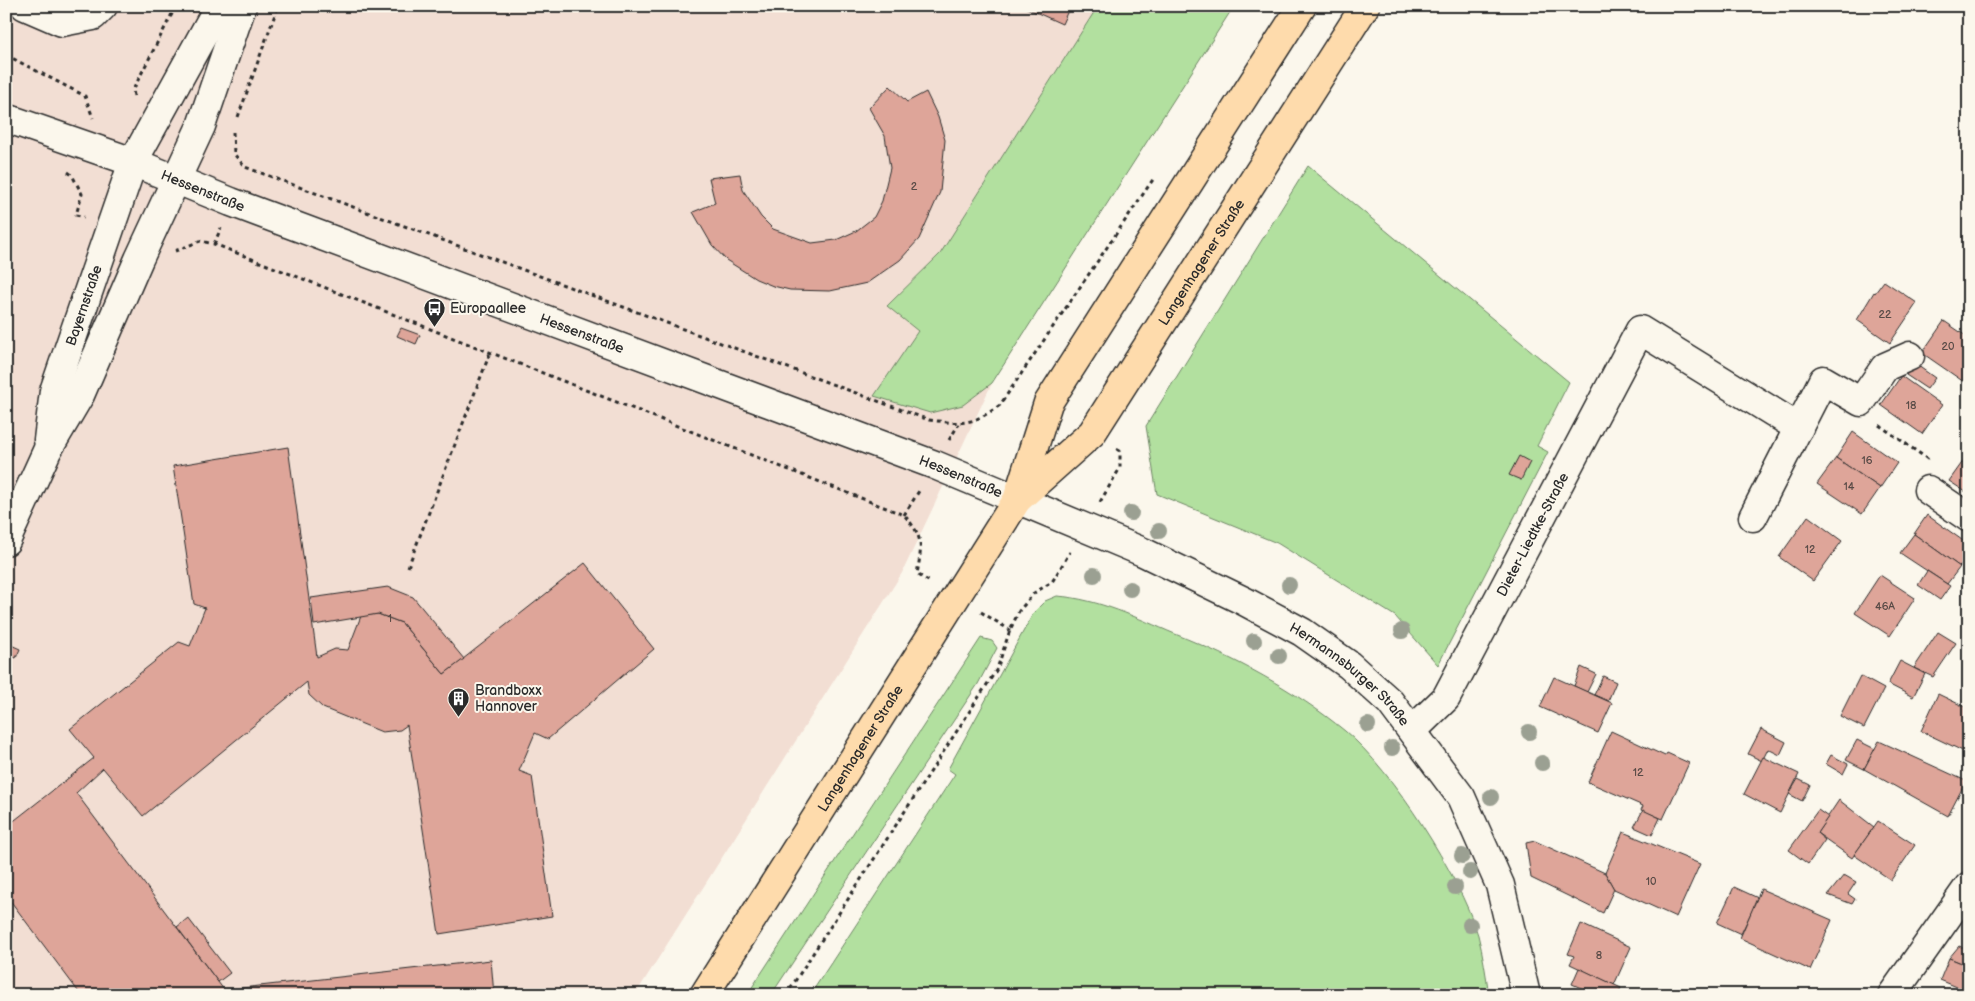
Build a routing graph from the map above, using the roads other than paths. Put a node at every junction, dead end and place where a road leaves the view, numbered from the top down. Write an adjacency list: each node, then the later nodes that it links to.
1 (25, 6): 2 (street)
2 (103, 6)
3 (219, 6): 8 (street)
4 (242, 6): 9 (street)
5 (1302, 6): 14 (main road, Langenhagener Straße)
6 (1365, 6): 14 (main road, Langenhagener Straße)
7 (6, 118): 8 (street, Hessenstraße)
8 (133, 162): 9 (street, Hessenstraße); 12 (street, Bayernstraße)
9 (175, 179): 12 (street, Bayernstraße); 14 (street, Hessenstraße)
10 (1910, 356): 11 (street)
11 (1799, 428): 15 (street); 18 (street, Dieter-Liedtke-Straße)
12 (46, 451): 17 (street, Bayernstraße)
13 (1928, 490): 16 (street)
14 (1017, 500): 18 (street, Hermannsburger Straße); 20 (main road, Langenhagener Straße)
15 (1753, 517)
16 (1969, 518)
17 (6, 541)
18 (1413, 730): 21 (street, Hermannsburger Straße)
19 (1969, 886): 22 (street)
20 (704, 995)
21 (1526, 995)
22 (1892, 995)

